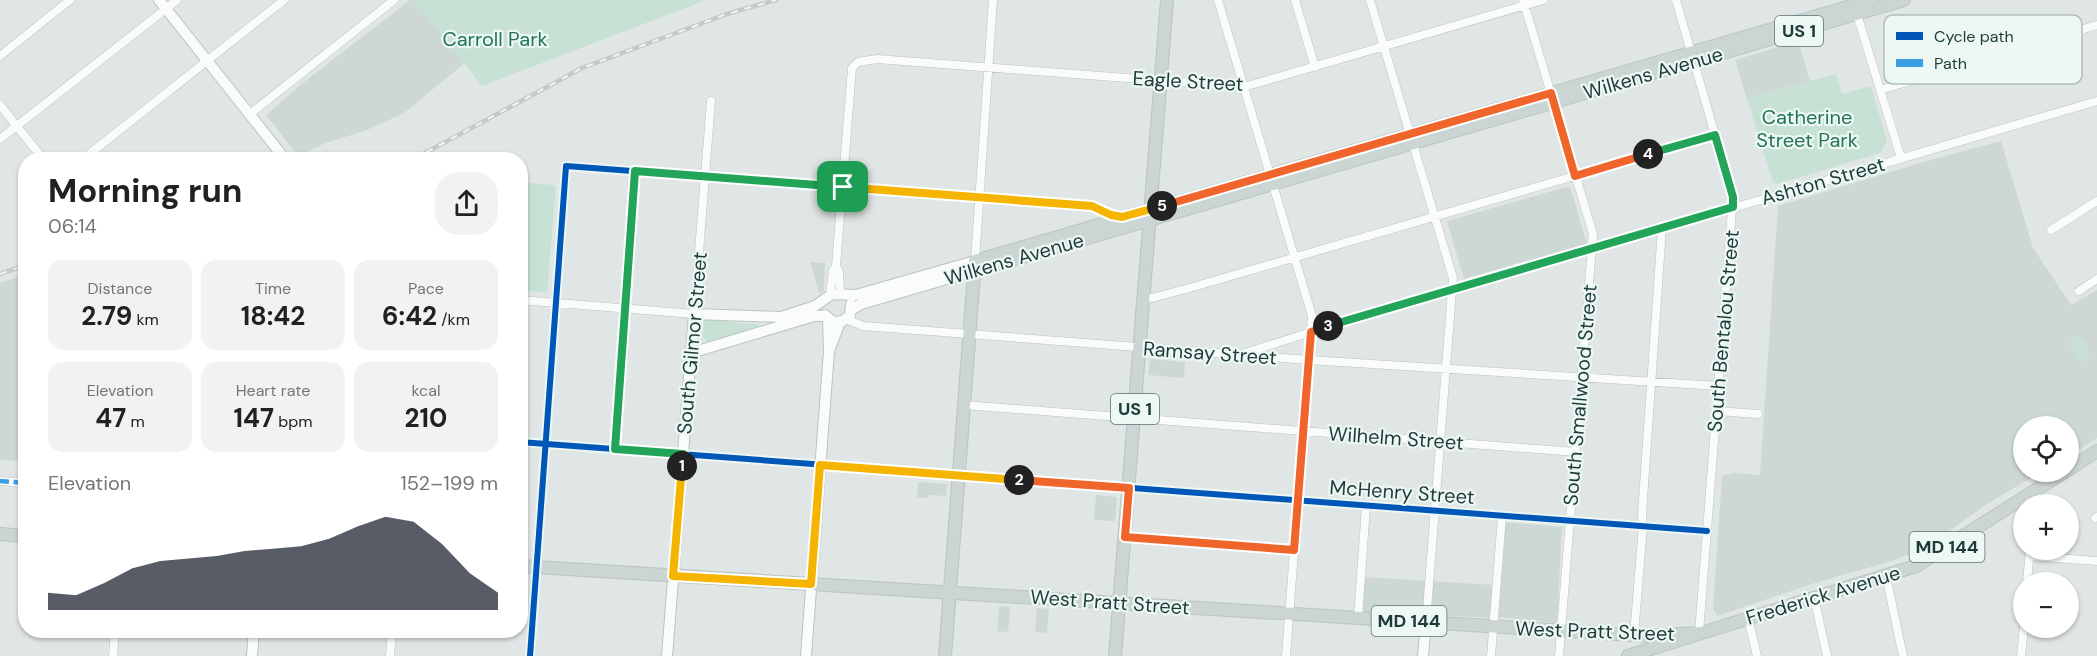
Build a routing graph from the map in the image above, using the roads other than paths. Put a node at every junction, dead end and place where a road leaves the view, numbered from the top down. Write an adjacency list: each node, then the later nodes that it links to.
1 (70, 0): 20 (street)
2 (177, 0): 15 (street)
3 (284, 0): 22 (street)
4 (394, 0): 33 (street)
5 (993, 0): 24 (street)
6 (1167, 0): 25 (main road)
7 (1218, 0): 27 (street)
8 (1295, 0): 23 (street)
9 (1370, 0): 19 (street)
10 (1543, 0): 14 (street, Eagle Street)
11 (1676, 0): 21 (street, South Bentalou Street)
12 (1872, 0): 16 (main road, Wilkens Avenue / US 1)
13 (1904, 0): 16 (main road, Wilkens Avenue / US 1)
14 (1524, 3): 19 (street, Eagle Street); 29 (street, South Smallwood Street)
15 (162, 4): 22 (street); 34 (street)
16 (1854, 6): 21 (main road, Wilkens Avenue / US 1); 28 (street)
17 (2097, 25): 18 (street)
18 (2082, 29)
19 (1384, 47): 23 (street, Eagle Street); 36 (street)
20 (0, 56)
21 (1692, 57): 29 (main road, Wilkens Avenue / US 1); 35 (street, South Bentalou Street)
22 (208, 60): 33 (street); 39 (street)
23 (1315, 67): 27 (street, Eagle Street)
24 (990, 68): 25 (street, Eagle Street); 46 (street, Eagle Street); 47 (street)
25 (1161, 81): 27 (street, Eagle Street); 50 (main road)
26 (1900, 84): 28 (street)
27 (1244, 87): 45 (street)
28 (1880, 90): 41 (street)
29 (1552, 97): 36 (main road, Wilkens Avenue / US 1); 43 (street, South Smallwood Street)
30 (711, 101): 44 (street, South Gilmor Street)
31 (2097, 101): 41 (street, Ashton Street)
32 (0, 105): 34 (street)
33 (250, 114): 40 (street)
34 (17, 126): 37 (street); 38 (street)
35 (1715, 135): 43 (street); 49 (street, South Bentalou Street)
36 (1412, 138): 45 (main road, Wilkens Avenue / US 1); 51 (street)
37 (0, 139)
38 (37, 152)
39 (92, 152)
40 (280, 152)
41 (1901, 158): 49 (street, Ashton Street)
42 (635, 171): 44 (street); 64 (street); 65 (street)
43 (1575, 176): 51 (street); 55 (street, South Smallwood Street)
44 (705, 177): 46 (street); 66 (street, South Gilmor Street)
45 (1272, 179): 50 (main road, Wilkens Avenue / US 1); 56 (street)
46 (843, 187): 47 (street); 61 (street)
47 (979, 198): 52 (street); 57 (street)
48 (2097, 201): 54 (street)
49 (1733, 207): 53 (street, Ashton Street); 79 (street, South Bentalou Street)
50 (1150, 214): 52 (main road, Wilkens Avenue / US 1); 57 (main road, Wilkens Avenue); 62 (main road, US 1)
51 (1435, 216): 56 (street); 59 (street)
52 (1122, 217): 57 (main road, Wilkens Avenue / US 1)
53 (1662, 228): 55 (street, Ashton Street); 78 (street)
54 (2051, 230)
55 (1592, 249): 59 (street, Ashton Street); 77 (street, South Smallwood Street)
56 (1295, 257): 62 (street); 69 (street)
57 (974, 266): 61 (street, Wilkens Avenue); 68 (street, Wilkens Avenue); 70 (main road)
58 (2097, 279): 60 (street)
59 (1452, 290): 69 (street, Ashton Street); 76 (street)
60 (2079, 291)
61 (834, 296): 66 (street, Wilkens Avenue); 67 (street); 68 (street)
62 (1144, 297): 71 (main road, US 1)
63 (528, 301): 64 (street)
64 (556, 303): 65 (street); 87 (street)
65 (625, 309): 66 (street); 88 (street)
66 (694, 314): 73 (street, South Gilmor Street)
67 (826, 317): 68 (street); 72 (street); 73 (street)
68 (846, 317): 70 (street, Ramsay Street); 72 (street)
69 (1311, 332): 74 (street, Ashton Street); 75 (street)
70 (969, 334): 71 (street, Ramsay Street); 80 (main road)
71 (1139, 347): 74 (street, Ramsay Street); 83 (main road, US 1)
72 (829, 351): 93 (street)
73 (691, 353): 91 (street, South Gilmor Street)
74 (1239, 355): 75 (street, Ramsay Street)
75 (1308, 360): 76 (street, Ramsay Street); 84 (street)
76 (1446, 369): 77 (street, Ramsay Street); 85 (street)
77 (1582, 377): 78 (street, Ramsay Street); 90 (street, South Smallwood Street)
78 (1651, 382): 79 (street, Ramsay Street); 106 (street)
79 (1719, 386): 81 (street, South Bentalou Street)
80 (964, 405): 83 (street, Wilhelm Street); 94 (main road)
81 (1717, 411): 82 (street); 107 (street, South Bentalou Street)
82 (1758, 414)
83 (1134, 418): 84 (street, Wilhelm Street); 98 (main road, US 1)
84 (1303, 431): 85 (street, Wilhelm Street); 100 (street)
85 (1440, 440): 90 (street, Wilhelm Street); 103 (street)
86 (528, 442): 87 (street, McHenry Street)
87 (545, 443): 88 (street, McHenry Street); 115 (street)
88 (615, 449): 91 (street, McHenry Street)
89 (2097, 451): 92 (main road, Frederick Avenue / MD 144)
90 (1576, 452): 105 (street, South Smallwood Street)
91 (683, 454): 93 (street, McHenry Street); 116 (street, South Gilmor Street)
92 (2079, 463)
93 (820, 465): 94 (street, McHenry Street); 118 (street)
94 (959, 475): 98 (street, McHenry Street); 119 (main road)
95 (0, 481): 96 (street)
96 (18, 482)
97 (2053, 482): 99 (main road, Frederick Avenue / MD 144)
98 (1129, 488): 100 (street, McHenry Street); 110 (main road, US 1)
99 (2038, 494)
100 (1298, 501): 101 (street, McHenry Street); 111 (street)
101 (1366, 506): 103 (street, McHenry Street); 123 (street)
102 (2013, 509): 117 (main road, Frederick Avenue / MD 144)
103 (1435, 511): 104 (street, McHenry Street); 125 (street)
104 (1502, 516): 105 (street, McHenry Street); 126 (street)
105 (1570, 521): 106 (street, McHenry Street); 127 (street, South Smallwood Street)
106 (1643, 526): 107 (street, McHenry Street); 129 (street)
107 (1707, 531): 128 (street, South Bentalou Street)
108 (0, 534): 109 (main road)
109 (18, 535)
110 (1125, 537): 111 (street); 121 (main road, US 1)
111 (1294, 550): 122 (street)
112 (2079, 559): 113 (street)
113 (2097, 561)
114 (528, 566): 115 (main road, West Pratt Street)
115 (536, 567): 116 (main road, West Pratt Street); 138 (street)
116 (673, 576): 118 (main road, West Pratt Street); 139 (street, South Gilmor Street)
117 (1886, 576): 120 (main road, Frederick Avenue / MD 144); 150 (street)
118 (811, 584): 119 (main road, West Pratt Street); 140 (street)
119 (950, 592): 121 (main road, West Pratt Street / MD 144); 141 (main road)
120 (1814, 597): 124 (main road, Frederick Avenue / MD 144); 149 (street)
121 (1120, 602): 122 (main road, West Pratt Street / MD 144); 142 (main road, US 1)
122 (1289, 613): 123 (main road, West Pratt Street / MD 144); 143 (street)
123 (1358, 618): 125 (main road, West Pratt Street / MD 144)
124 (1748, 618): 128 (main road, Frederick Avenue / MD 144); 148 (street)
125 (1426, 622): 126 (main road, West Pratt Street / MD 144); 144 (street)
126 (1493, 627): 127 (main road, West Pratt Street / MD 144); 145 (street)
127 (1562, 630): 129 (main road, West Pratt Street / MD 144); 146 (street, South Smallwood Street)
128 (1699, 633): 129 (main road, West Pratt Street / MD 144); 134 (main road, Frederick Avenue / MD 144)
129 (1634, 634)
130 (115, 638): 135 (street)
131 (253, 638): 136 (street)
132 (391, 638): 137 (street)
133 (2023, 638): 151 (street)
134 (1643, 654): 147 (main road, Frederick Avenue / MD 144)
135 (114, 656)
136 (252, 656)
137 (390, 656)
138 (530, 656)
139 (667, 656)
140 (806, 656)
141 (945, 656)
142 (1115, 656)
143 (1286, 656)
144 (1423, 656)
145 (1491, 656)
146 (1559, 656)
147 (1628, 656)
148 (1757, 656)
149 (1827, 656)
150 (1903, 656)
151 (2021, 656)

